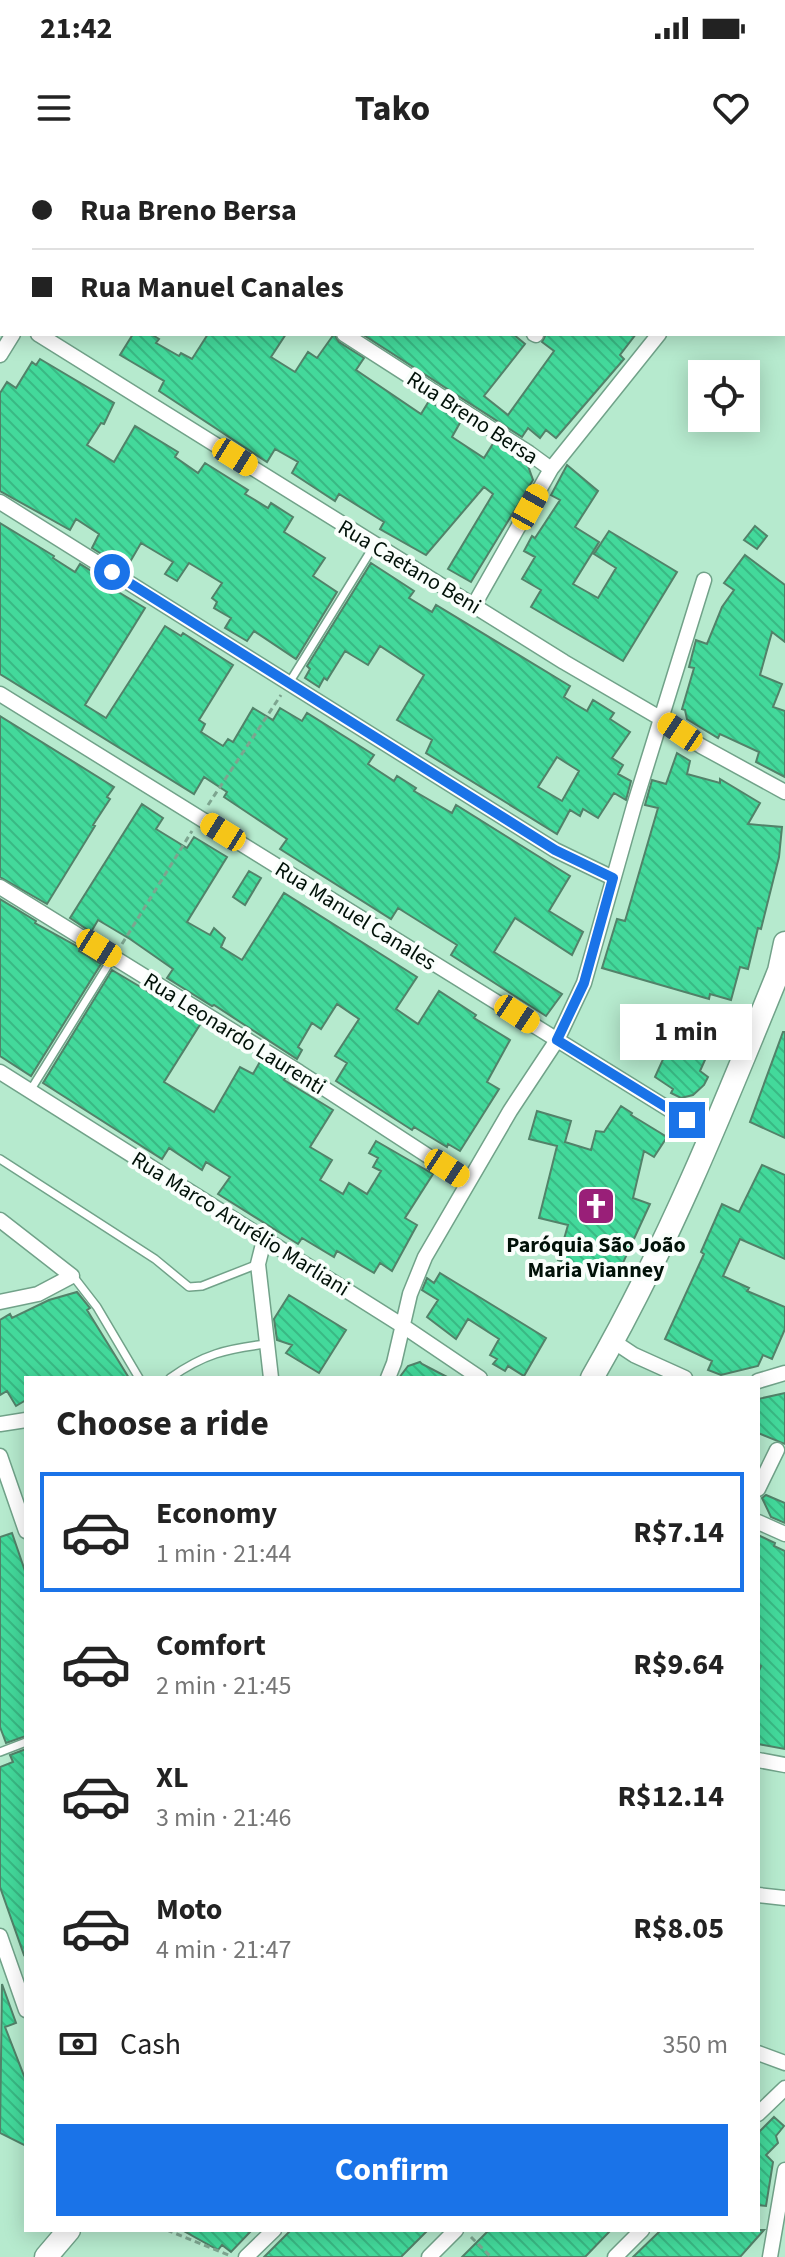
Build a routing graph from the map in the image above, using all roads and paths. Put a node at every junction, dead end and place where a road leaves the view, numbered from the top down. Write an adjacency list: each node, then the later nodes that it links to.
1 (12, 336): 5 (street)
2 (41, 336): 8 (street, Rua Caetano Beni)
3 (347, 336): 6 (street, Rua Breno Bersa)
4 (657, 336): 6 (street)
5 (0, 355)
6 (551, 469): 10 (street, Rua Breno Bersa)
7 (0, 502): 11 (street)
8 (375, 544): 10 (street, Rua Caetano Beni); 11 (lane)
9 (704, 580): 13 (street)
10 (474, 605): 13 (street, Rua Caetano Beni)
11 (289, 683): 15 (path); 16 (street)
12 (0, 694): 15 (street, Rua Manuel Canales)
13 (660, 718): 14 (street, Rua Caetano Beni); 16 (street)
14 (785, 792)
15 (199, 817): 19 (path); 20 (street, Rua Manuel Canales)
16 (613, 878): 20 (street)
17 (0, 887): 19 (street, Rua Leonardo Laurenti)
18 (785, 943): 23 (street)
19 (113, 957): 22 (lane); 25 (street, Rua Leonardo Laurenti)
20 (557, 1040): 23 (street, Rua Manuel Canales); 25 (street)
21 (0, 1072): 22 (street, Rua Marco Arurélio Marliani)
22 (30, 1091): 27 (street, Rua Marco Arurélio Marliani)
23 (712, 1136): 32 (street)
24 (0, 1159): 28 (lane)
25 (468, 1182): 31 (street)
26 (0, 1220): 29 (street)
27 (264, 1240): 28 (street); 31 (street, Rua Marco Arurélio Marliani)
28 (258, 1264): 33 (street)
29 (72, 1276): 30 (street); 35 (lane)
30 (0, 1302)
31 (403, 1326): 38 (street); 39 (street, Rua Marco Arurélio Marliani)
32 (613, 1341): 40 (street); 41 (street)
33 (266, 1344): 36 (lane); 37 (street)
34 (785, 1373): 42 (street)
35 (138, 1376)
36 (173, 1376)
37 (271, 1376)
38 (389, 1376)
39 (477, 1376)
40 (593, 1376)
41 (681, 1376)
42 (760, 1380)
43 (24, 1420): 44 (street)
44 (0, 1424)
45 (777, 1450): 47 (street)
46 (0, 1456): 49 (street)
47 (760, 1485)
48 (760, 1523): 50 (street)
49 (24, 1525)
50 (785, 1534)
51 (24, 1743): 52 (lane)
52 (0, 1752)
53 (760, 1760): 54 (street)
54 (785, 1765)
55 (760, 1895): 56 (street)
56 (785, 1898)
57 (0, 1936): 58 (street)
58 (24, 2004)
59 (760, 2054): 60 (street)
60 (785, 2063)
61 (785, 2088): 62 (street)
62 (760, 2112)
63 (785, 2170): 76 (street)
64 (67, 2232): 70 (street)
65 (172, 2232): 71 (path)
66 (272, 2232): 72 (street)
67 (454, 2232): 73 (street)
68 (466, 2232): 74 (path)
69 (640, 2232): 75 (street)
70 (46, 2257)
71 (235, 2257)
72 (246, 2257)
73 (429, 2257)
74 (491, 2257)
75 (615, 2257)
76 (770, 2257)

